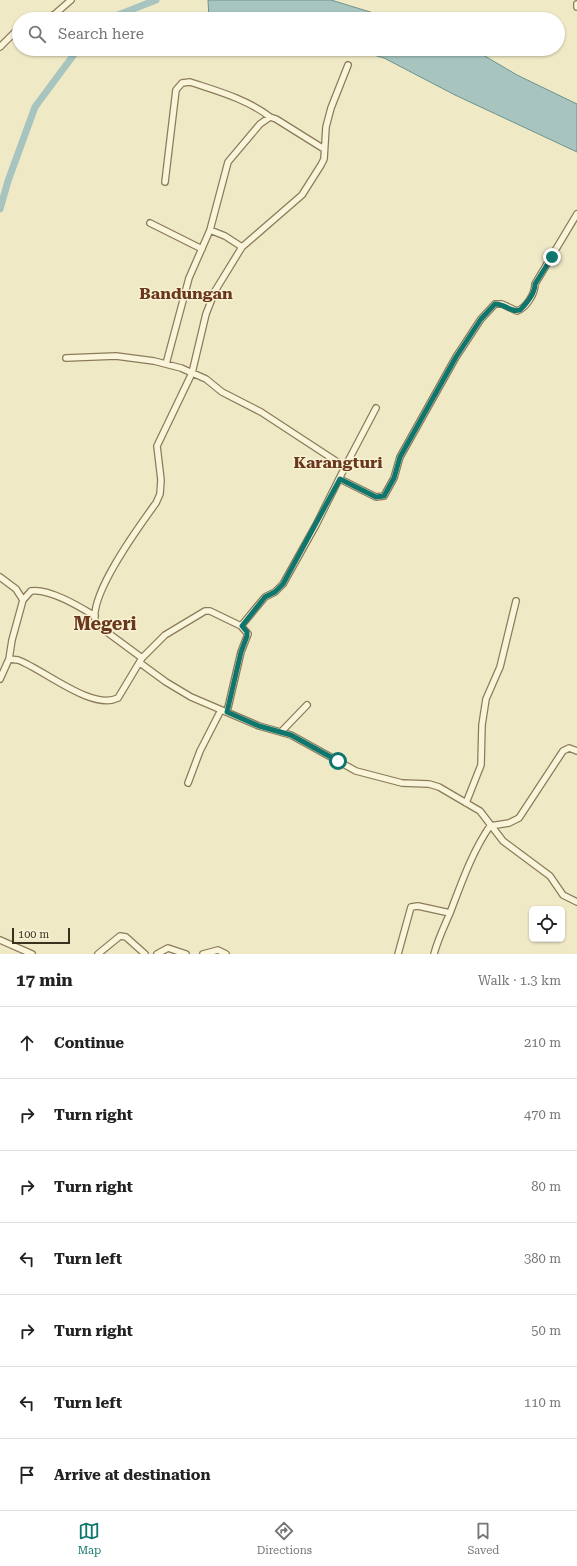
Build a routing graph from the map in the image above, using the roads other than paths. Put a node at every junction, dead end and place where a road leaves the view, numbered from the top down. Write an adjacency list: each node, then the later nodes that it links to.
1 (71, 0): 4 (street)
2 (577, 4): 3 (street)
3 (577, 7)
4 (57, 12)
5 (12, 35): 6 (street)
6 (0, 47)
7 (348, 64): 9 (street)
8 (270, 117): 9 (street); 10 (street); 13 (street)
9 (324, 149): 14 (street)
10 (165, 182)
11 (577, 214): 21 (street)
12 (150, 223): 15 (street)
13 (210, 230): 14 (street); 15 (street)
14 (242, 247): 18 (street)
15 (202, 249): 17 (street)
16 (66, 358): 17 (street)
17 (166, 364): 18 (street)
18 (192, 373): 20 (street); 25 (street)
19 (376, 408): 20 (street)
20 (345, 467): 21 (street)
21 (340, 479): 26 (street)
22 (0, 577): 23 (street)
23 (23, 600): 25 (street); 27 (street)
24 (516, 601): 36 (street)
25 (95, 616): 28 (street)
26 (242, 626): 28 (street); 32 (street)
27 (9, 660): 28 (street); 29 (street)
28 (141, 660): 31 (street)
29 (0, 678)
30 (307, 705): 33 (street)
31 (221, 710): 32 (street); 35 (street)
32 (227, 712): 33 (street)
33 (281, 732): 36 (street)
34 (577, 751): 37 (street)
35 (188, 783)
36 (466, 803): 37 (street)
37 (490, 826): 38 (street); 39 (street)
38 (577, 902)
39 (450, 913): 48 (street); 49 (street)
40 (0, 940): 41 (street)
41 (32, 954)
42 (98, 954): 43 (street)
43 (145, 954)
44 (157, 954): 45 (street)
45 (186, 954)
46 (203, 954): 47 (street)
47 (226, 954)
48 (398, 954)
49 (434, 954)

